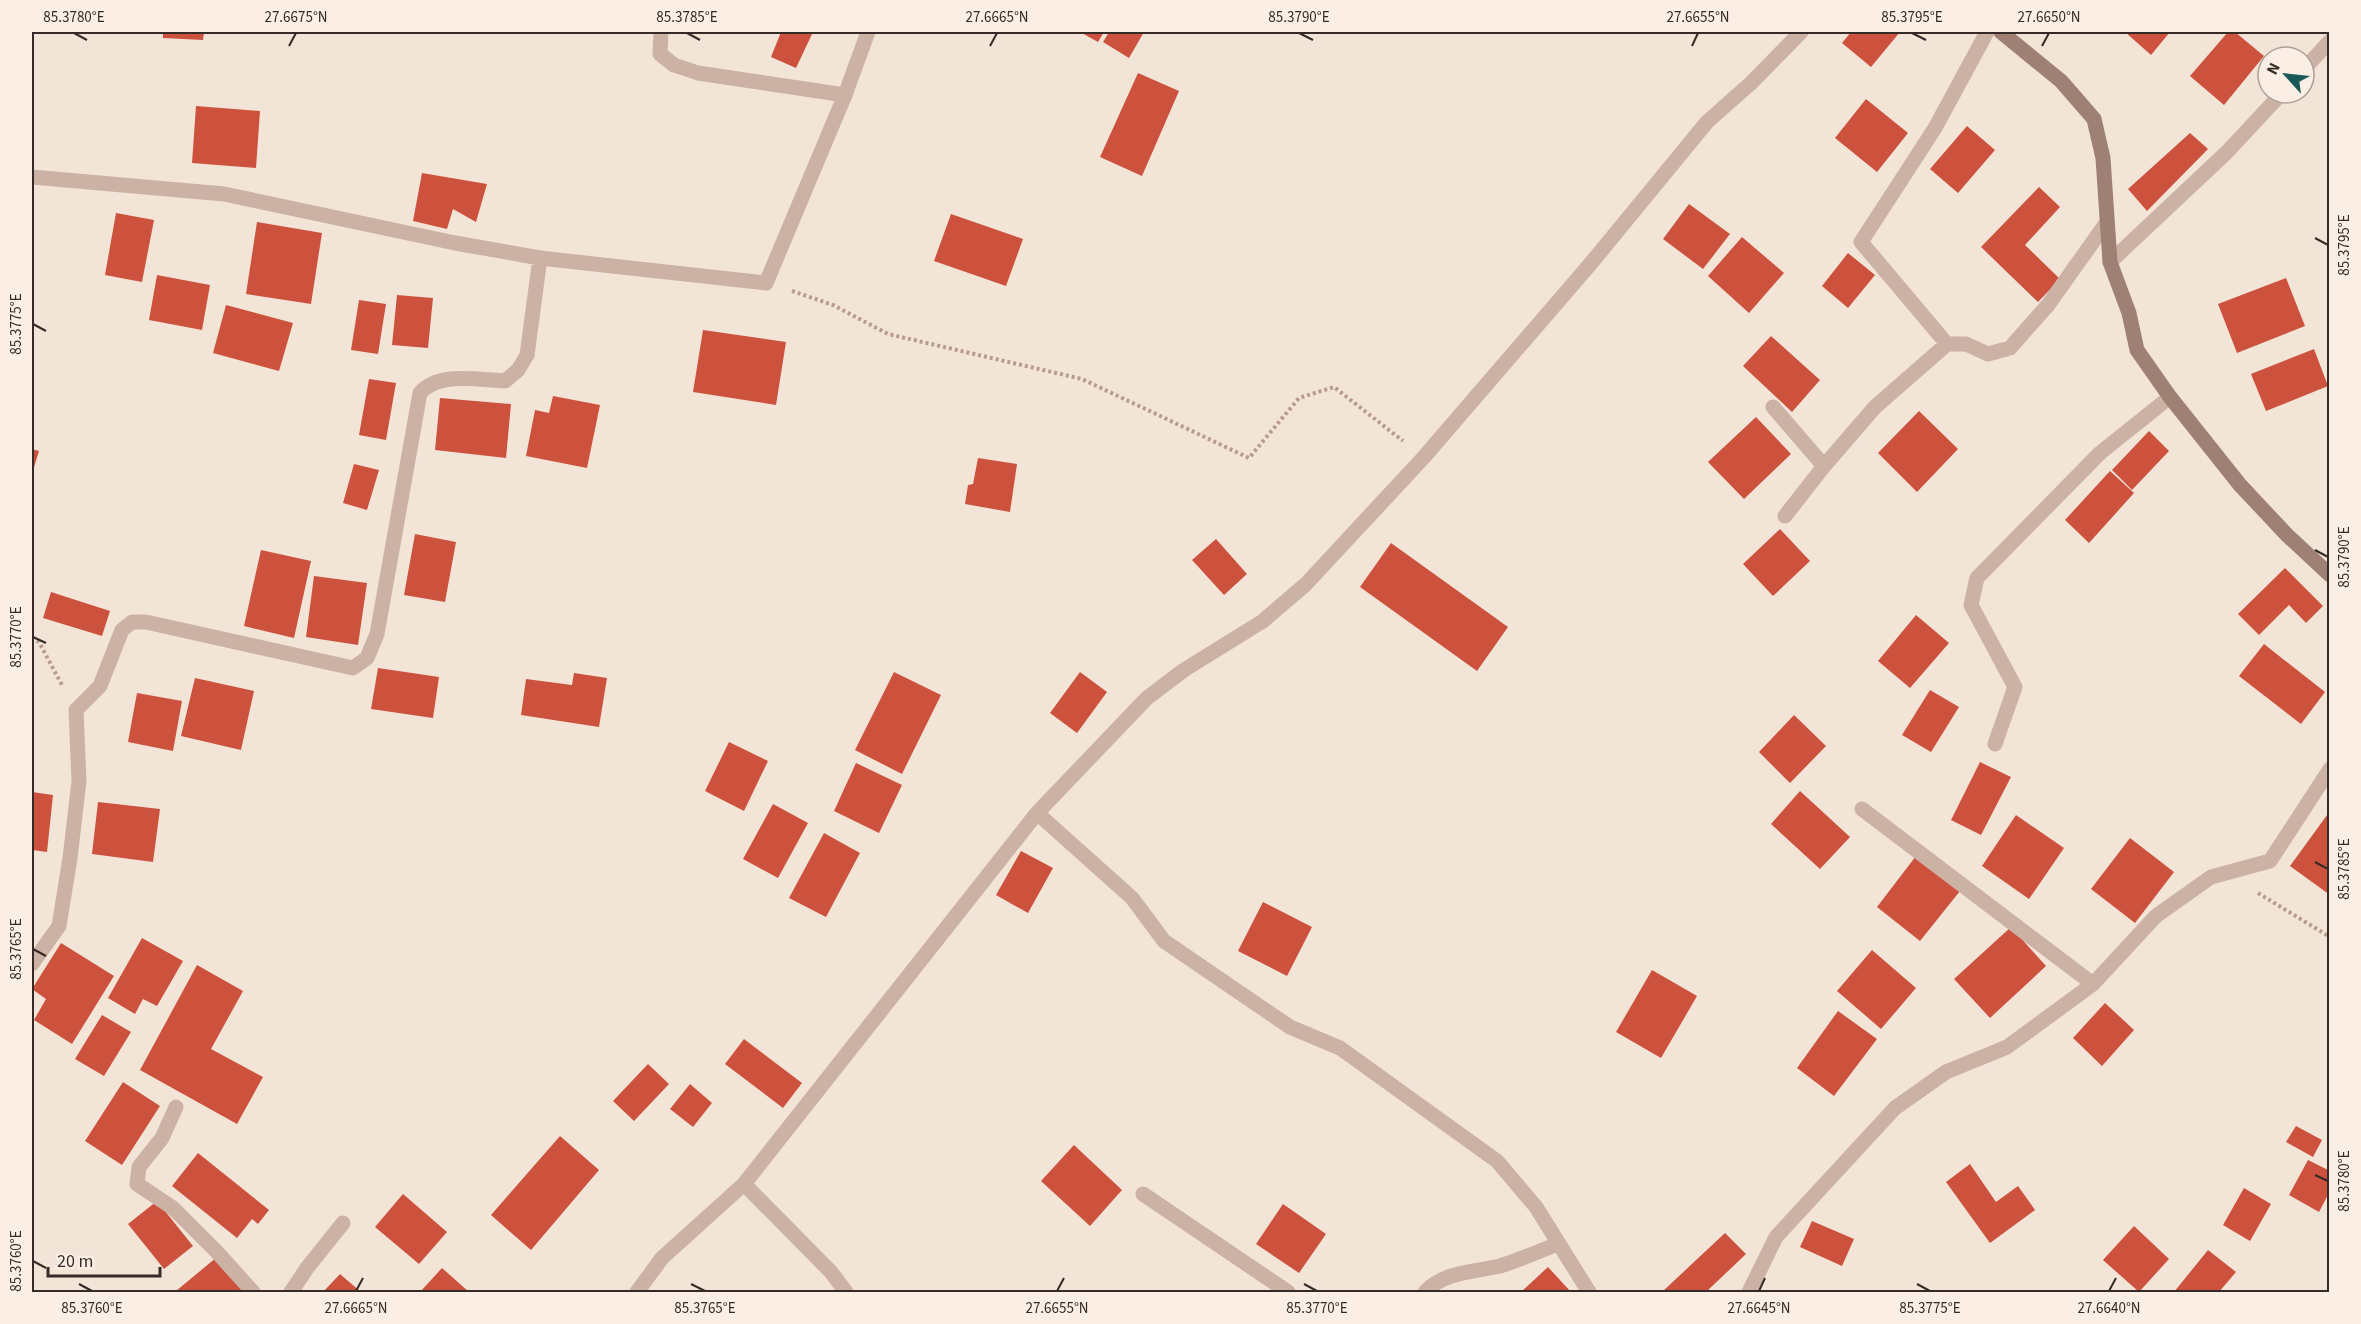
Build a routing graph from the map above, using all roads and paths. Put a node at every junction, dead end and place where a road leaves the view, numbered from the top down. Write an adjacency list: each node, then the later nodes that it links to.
1 (661, 32): 8 (street)
2 (867, 32): 8 (street)
3 (1801, 32): 18 (street)
4 (1987, 32): 15 (street)
5 (2001, 32): 11 (street)
6 (2330, 41): 7 (street)
7 (2316, 56)
8 (845, 95): 14 (street)
9 (2271, 105): 13 (street)
10 (32, 177): 12 (street)
11 (2107, 222): 13 (street); 15 (street)
12 (540, 258): 14 (street); 23 (street)
13 (2110, 262): 16 (street)
14 (766, 283): 18 (path)
15 (1947, 344): 19 (street)
16 (2170, 397): 21 (street); 24 (street)
17 (1773, 407): 19 (street)
18 (1424, 457): 27 (street)
19 (1824, 466): 20 (street)
20 (1785, 516)
21 (2330, 575)
22 (32, 637): 23 (path)
23 (76, 710): 30 (street)
24 (1995, 744)
25 (2330, 769): 28 (street)
26 (1862, 809): 31 (street)
27 (1037, 813): 33 (street); 36 (street)
28 (2224, 873): 29 (path); 31 (street)
29 (2330, 937)
30 (32, 964)
31 (2093, 984): 44 (street)
32 (176, 1107): 37 (street)
33 (744, 1184): 39 (street); 40 (street)
34 (1143, 1194): 41 (street)
35 (343, 1223): 38 (street)
36 (1558, 1244): 42 (street); 43 (street)
37 (253, 1293)
38 (291, 1293)
39 (637, 1293)
40 (846, 1293)
41 (1288, 1293)
42 (1425, 1293)
43 (1588, 1293)
44 (1749, 1293)

